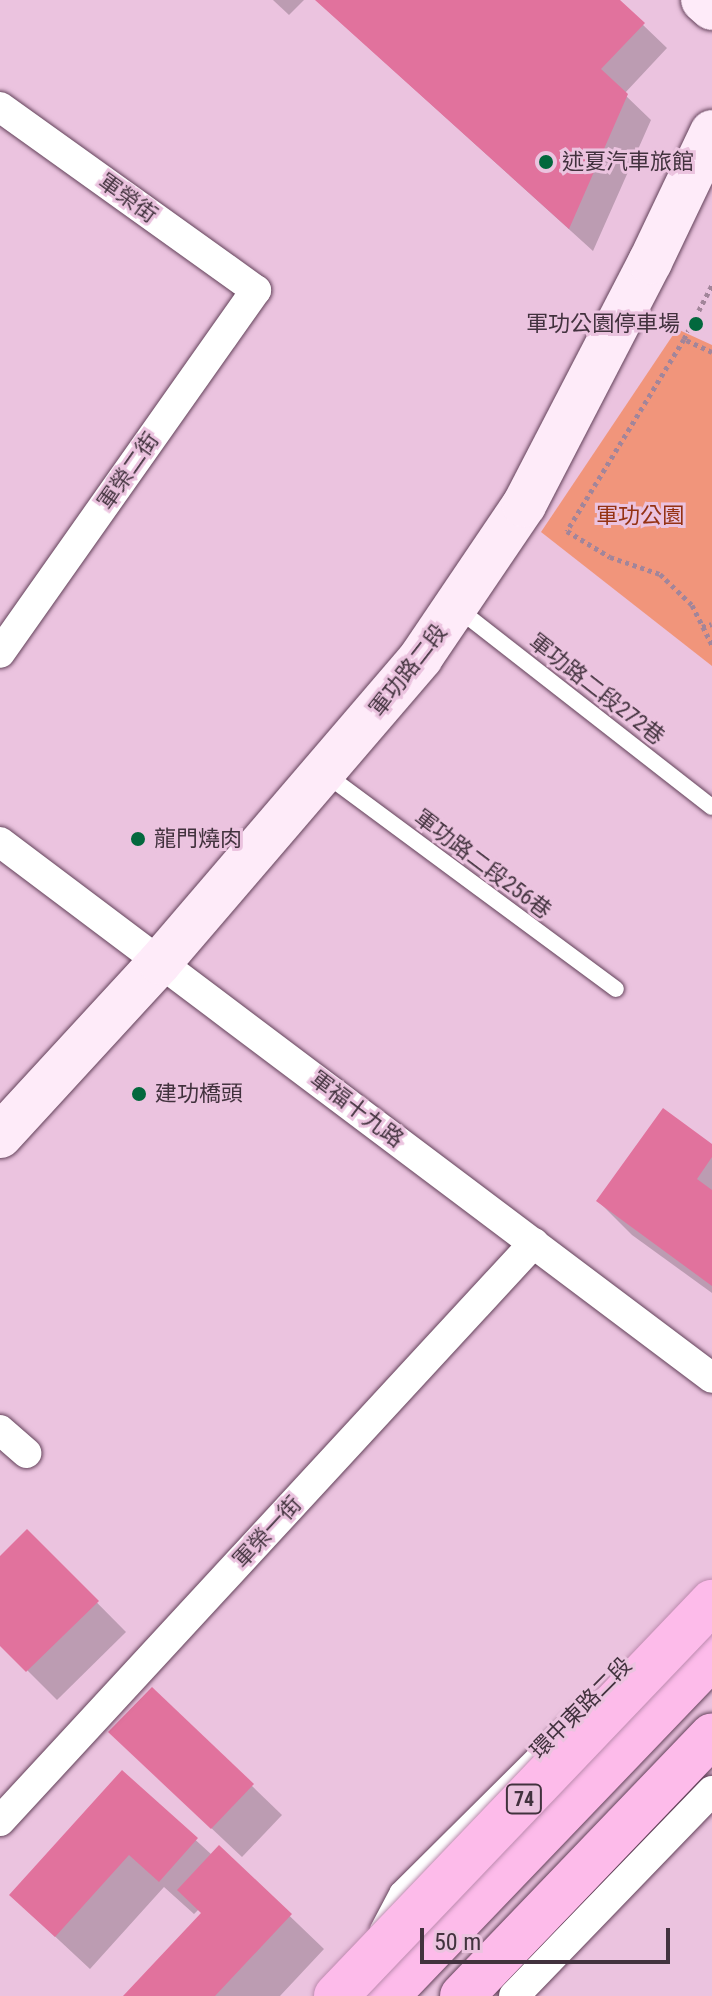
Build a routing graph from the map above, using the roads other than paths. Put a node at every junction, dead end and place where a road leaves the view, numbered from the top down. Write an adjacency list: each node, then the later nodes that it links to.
1 (703, 0): 2 (main road)
2 (712, 8)
3 (0, 107): 5 (street, 軍榮街)
4 (712, 132): 6 (main road, 軍功路二段)
5 (256, 290): 7 (street, 軍榮二街)
6 (455, 607): 8 (main road, 軍功路二段); 9 (lane, 軍功路二段272巷)
7 (0, 653)
8 (324, 773): 11 (main road, 軍功路二段); 12 (lane, 軍功路二段256巷)
9 (712, 807)
10 (0, 842): 11 (street, 軍福十九路)
11 (160, 962): 13 (main road, 軍功路二段); 14 (street, 軍福十九路)
12 (616, 989)
13 (0, 1136)
14 (534, 1243): 15 (street, 軍福十九路); 24 (street, 軍榮一街)
15 (712, 1378)
16 (0, 1430): 17 (street)
17 (26, 1453)
18 (698, 1600): 25 (highway, 74, bridge)
19 (712, 1634): 27 (street, 環中東路二段)
20 (712, 1657): 28 (highway, 74)
21 (594, 1696): 26 (lane, 環中東路二段)
22 (712, 1735): 29 (highway)
23 (712, 1791): 30 (street)
24 (0, 1821)
25 (336, 1996)
26 (343, 1996)
27 (364, 1996)
28 (387, 1996)
29 (462, 1996)
30 (514, 1996)

